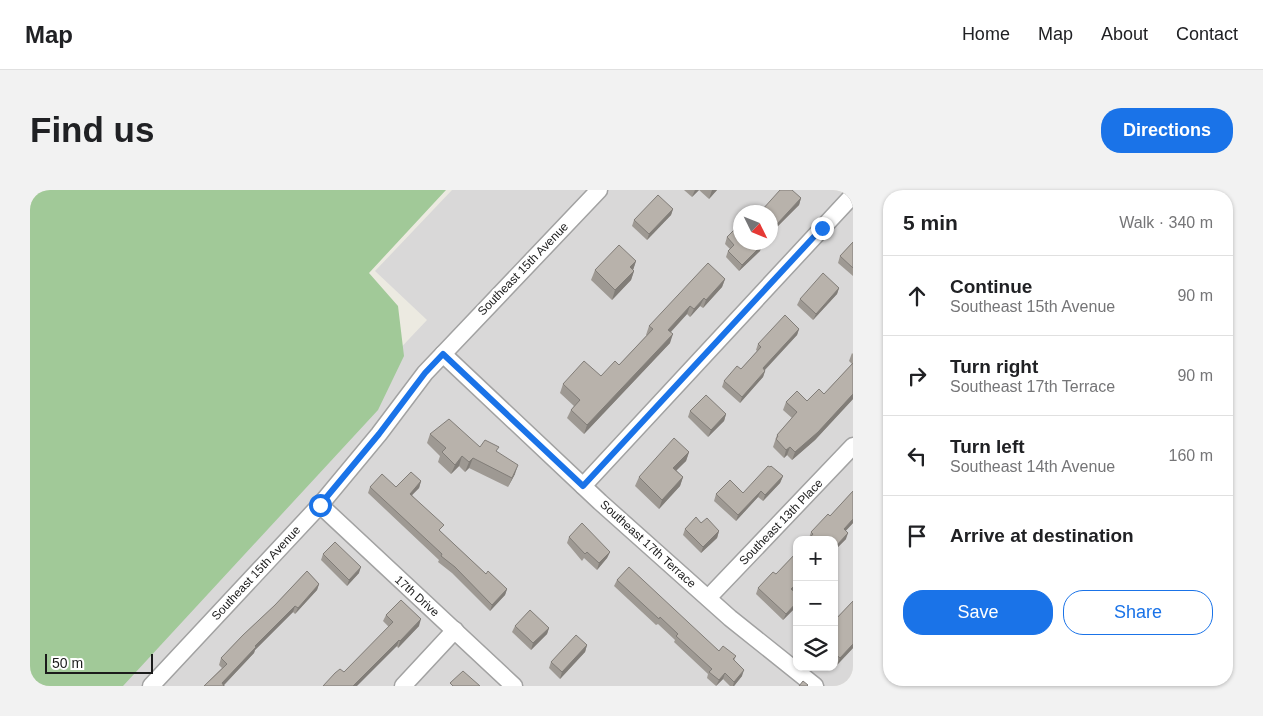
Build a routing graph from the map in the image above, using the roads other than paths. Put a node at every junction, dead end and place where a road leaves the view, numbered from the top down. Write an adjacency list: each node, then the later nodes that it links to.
1 (599, 190): 3 (street, Southeast 15th Avenue)
2 (853, 195): 5 (street)
3 (443, 354): 5 (street, Southeast 17th Terrace); 6 (street, Southeast 15th Avenue)
4 (853, 446): 7 (street, Southeast 13th Place)
5 (583, 486): 7 (street, Southeast 17th Terrace)
6 (320, 505): 8 (street, 17th Drive); 9 (street, Southeast 15th Avenue)
7 (708, 598): 12 (street, Southeast 17th Terrace)
8 (455, 630): 10 (street); 11 (street, 17th Drive)
9 (151, 686)
10 (403, 686)
11 (514, 686)
12 (815, 686)

